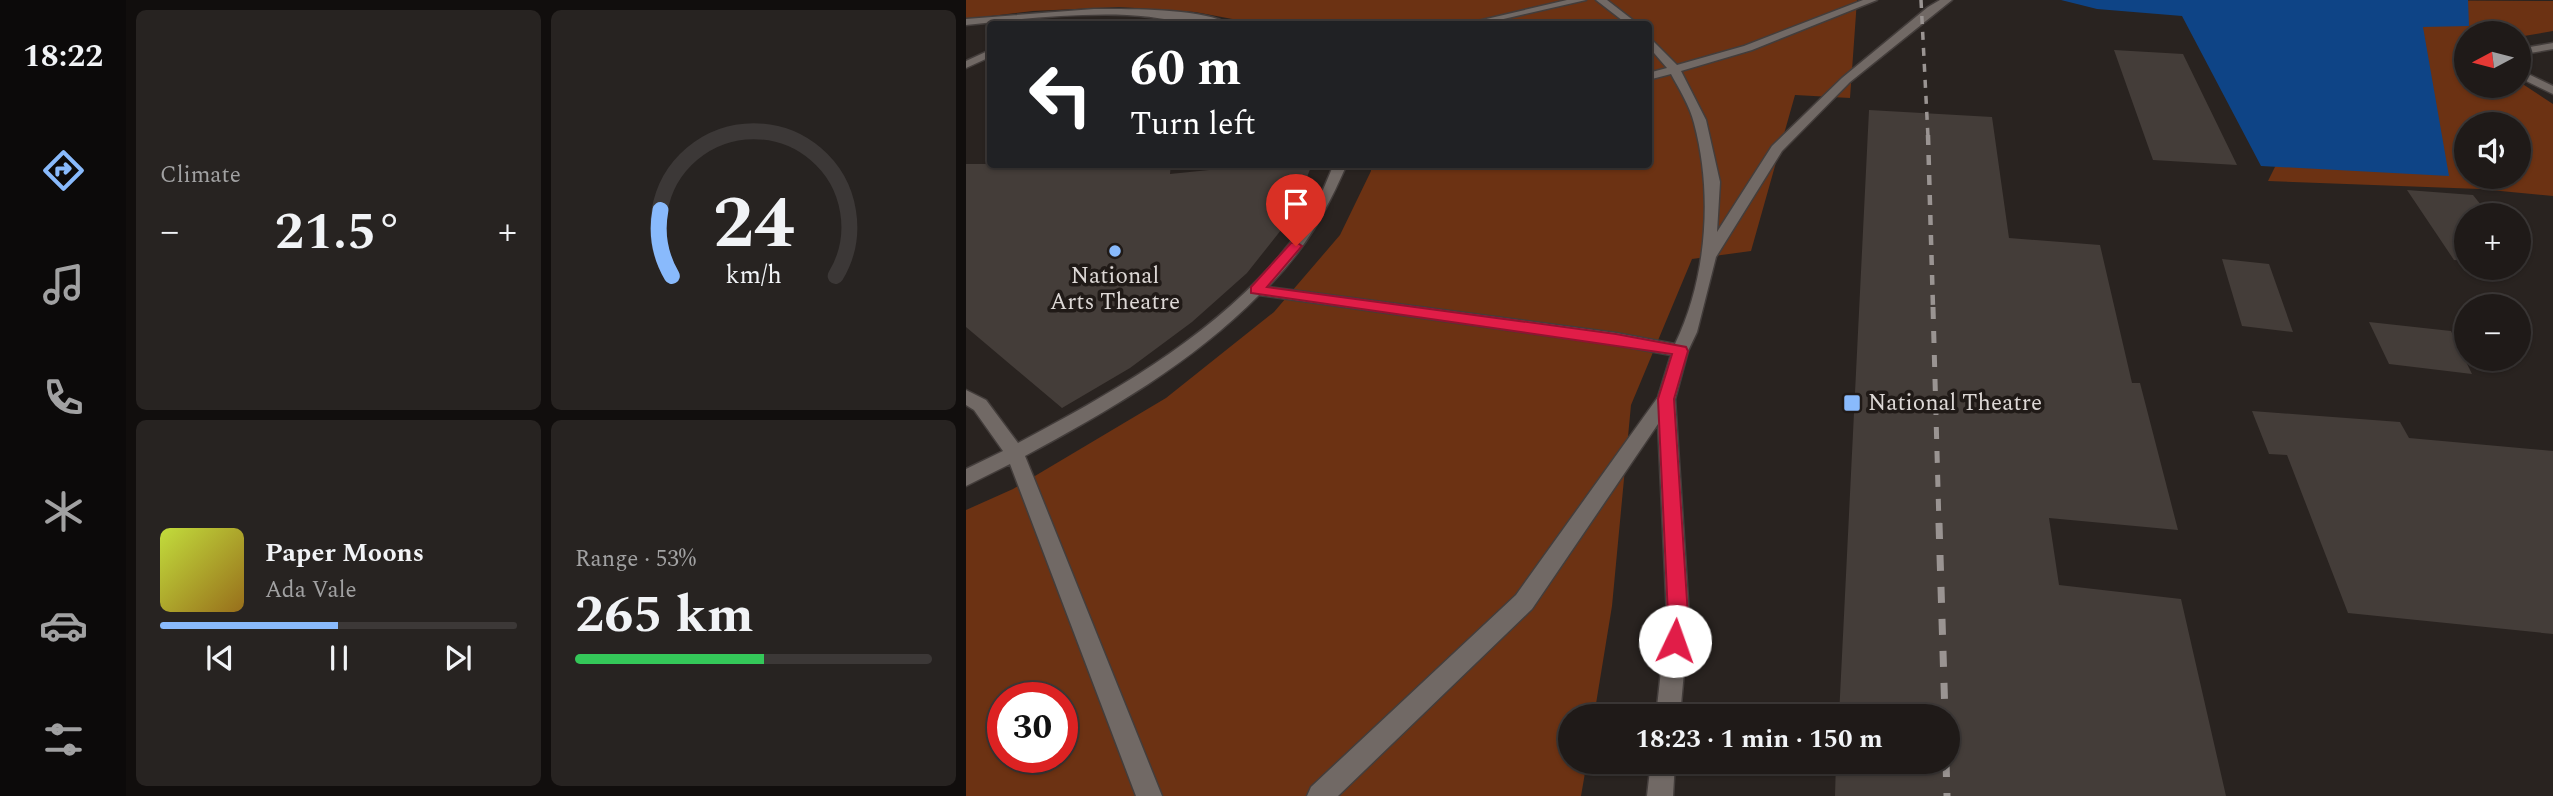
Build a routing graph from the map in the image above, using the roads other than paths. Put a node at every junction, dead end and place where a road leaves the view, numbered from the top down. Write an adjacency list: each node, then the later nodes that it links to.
1 (1041, 0): 6 (street)
2 (1581, 0): 9 (street)
3 (1601, 0): 10 (street)
4 (1872, 0): 17 (street)
5 (1947, 0): 22 (street)
6 (1029, 15): 7 (street); 8 (street); 11 (street)
7 (1024, 21)
8 (1204, 21)
9 (1484, 21)
10 (1629, 21)
11 (966, 22)
12 (1652, 44): 17 (street)
13 (2553, 46): 14 (street)
14 (2531, 50)
15 (987, 54): 16 (street)
16 (966, 65)
17 (1675, 70): 18 (street); 22 (street)
18 (1652, 76)
19 (2531, 79): 20 (street)
20 (2553, 91)
21 (1339, 168): 23 (street)
22 (1709, 257): 24 (street)
23 (1256, 290): 24 (street); 27 (street)
24 (1680, 351): 26 (street)
25 (966, 396): 27 (street)
26 (1666, 399): 29 (street); 32 (street)
27 (1014, 454): 28 (street); 31 (street)
28 (966, 478)
29 (1669, 704)
30 (1662, 774): 33 (street)
31 (1149, 796)
32 (1320, 796)
33 (1660, 796)

